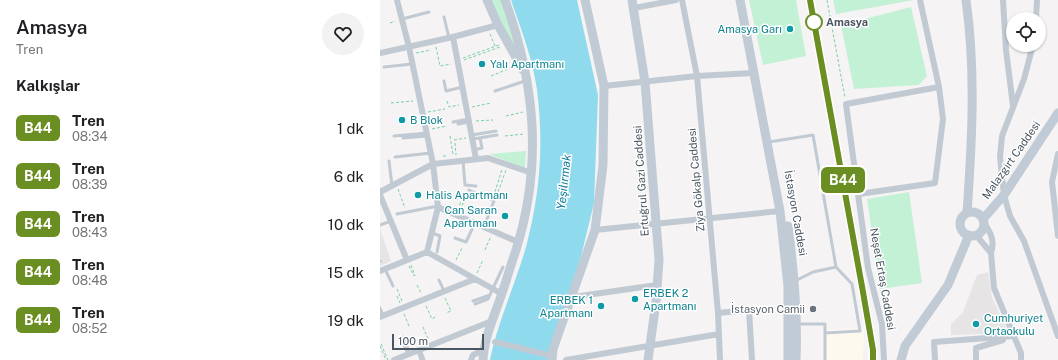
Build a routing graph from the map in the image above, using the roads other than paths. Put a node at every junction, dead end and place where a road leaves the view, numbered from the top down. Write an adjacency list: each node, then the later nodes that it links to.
1 (397, 0): 16 (street)
2 (487, 0): 17 (street)
3 (505, 0): 26 (street)
4 (585, 0): 29 (street)
5 (676, 0): 12 (street)
6 (682, 0): 25 (street, Ziya Gökalp Caddesi)
7 (740, 0): 24 (street, İstasyon Caddesi)
8 (920, 0): 30 (street)
9 (966, 0): 64 (street)
10 (1003, 0): 33 (street)
11 (1037, 0): 14 (street)
12 (633, 4): 28 (street, Ertuğrul Gazi Caddesi)
13 (429, 12): 16 (lane)
14 (1036, 12)
15 (444, 17): 18 (lane)
16 (402, 19): 19 (street)
17 (498, 24): 18 (street); 26 (street)
18 (451, 38): 19 (street); 31 (street)
19 (410, 50): 21 (street); 22 (street)
20 (1031, 52): 33 (street)
21 (380, 53)
22 (412, 64): 23 (lane); 39 (street)
23 (384, 68)
24 (752, 73): 25 (street); 45 (street, İstasyon Caddesi)
25 (697, 76): 28 (street); 66 (street, Ziya Gökalp Caddesi)
26 (527, 78): 32 (lane); 54 (street)
27 (444, 81): 31 (lane)
28 (645, 82): 29 (street); 70 (street, Ertuğrul Gazi Caddesi)
29 (604, 86): 73 (street)
30 (939, 87): 59 (street); 59 (street, Neşet Ertaş Caddesi)
31 (463, 88): 35 (street)
32 (495, 91)
33 (1013, 108): 61 (street)
34 (1058, 113): 61 (street, Malazgirt Caddesi)
35 (469, 121): 36 (lane); 37 (lane); 42 (street)
36 (453, 122)
37 (458, 124)
38 (496, 131): 42 (lane)
39 (427, 133): 41 (lane); 43 (lane); 47 (street)
40 (497, 135): 44 (lane)
41 (394, 136)
42 (472, 137): 44 (lane); 46 (street)
43 (403, 138)
44 (480, 138): 46 (lane)
45 (769, 142): 63 (street, İstasyon Caddesi); 84 (lane); 88 (street, İstasyon Caddesi)
46 (474, 150): 50 (street)
47 (431, 153): 49 (lane); 53 (street)
48 (1058, 154): 76 (street)
49 (395, 156)
50 (476, 159): 52 (street); 54 (street)
51 (389, 161): 55 (lane)
52 (458, 162): 53 (street); 56 (lane)
53 (433, 164): 55 (street); 62 (street)
54 (532, 173): 78 (street)
55 (394, 185): 58 (street)
56 (476, 186)
57 (469, 190): 72 (lane)
58 (380, 192)
59 (859, 194): 125 (street, Neşet Ertaş Caddesi)
60 (380, 195): 67 (street)
61 (1004, 195): 68 (street, Malazgirt Caddesi); 98 (street)
62 (438, 206): 65 (lane); 69 (street); 74 (street)
63 (780, 211): 66 (street); 122 (street, İstasyon Caddesi)
64 (967, 213): 68 (street); 75 (street)
65 (397, 214)
66 (709, 218): 70 (street); 97 (street, Ziya Gökalp Caddesi)
67 (391, 220): 71 (lane); 82 (street)
68 (984, 221): 75 (street); 81 (street)
69 (475, 223): 72 (street); 77 (lane)
70 (656, 224): 73 (street); 89 (street, Ertuğrul Gazi Caddesi)
71 (380, 225)
72 (484, 227): 78 (street)
73 (595, 230): 93 (street)
74 (432, 233): 79 (street); 80 (lane)
75 (972, 235): 81 (street); 126 (street)
76 (1058, 236)
77 (455, 238)
78 (518, 242): 92 (street)
79 (427, 252): 82 (street); 86 (street)
80 (437, 252)
81 (991, 253): 104 (street)
82 (407, 260): 85 (street)
83 (504, 267): 92 (lane)
84 (836, 267): 88 (lane); 102 (lane)
85 (383, 270): 90 (lane)
86 (474, 279): 91 (street); 92 (street)
87 (439, 280): 91 (lane)
88 (795, 281): 101 (street, İstasyon Caddesi)
89 (657, 285): 93 (street); 108 (street, Ertuğrul Gazi Caddesi)
90 (393, 286)
91 (443, 291): 99 (street)
92 (495, 293): 94 (lane); 100 (street)
93 (572, 297): 112 (street)
94 (474, 303)
95 (380, 308): 99 (lane)
96 (1058, 312): 98 (street)
97 (718, 314): 103 (street, Ziya Gökalp Caddesi); 121 (street)
98 (1051, 315): 105 (street)
99 (381, 316)
100 (492, 321): 109 (street); 110 (street)
101 (797, 324): 102 (lane); 123 (street, İstasyon Caddesi)
102 (825, 333): 124 (lane)
103 (719, 334): 108 (street); 120 (street, Ziya Gökalp Caddesi)
104 (1014, 336): 113 (street); 127 (street); 128 (street)
105 (1058, 336)
106 (402, 337): 111 (lane)
107 (495, 342): 112 (street)
108 (650, 346): 118 (street); 119 (street, Ertuğrul Gazi Caddesi)
109 (419, 350): 111 (street); 115 (lane)
110 (483, 350): 116 (street); 117 (street)
111 (409, 354): 114 (street)
112 (552, 358)
113 (1022, 358)
114 (394, 360)
115 (423, 360)
116 (471, 360)
117 (483, 360)
118 (566, 360)
119 (648, 360)
120 (720, 360)
121 (752, 360)
122 (788, 360)
123 (796, 360)
124 (826, 360)
125 (884, 360)
126 (901, 360)
127 (934, 360)
128 (976, 360)

